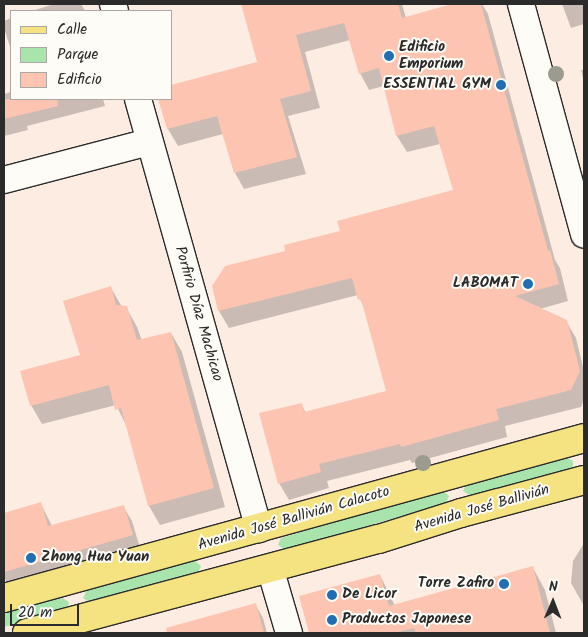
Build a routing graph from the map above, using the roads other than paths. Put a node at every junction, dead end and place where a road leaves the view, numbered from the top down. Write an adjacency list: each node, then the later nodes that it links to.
1 (521, 4): 5 (street)
2 (138, 100): 3 (street, Porfirio Díaz Machicao)
3 (149, 142): 4 (street); 8 (street, Porfirio Díaz Machicao)
4 (4, 180)
5 (584, 235)
6 (584, 438): 8 (main road, Avenida José Ballivián Calacoto)
7 (584, 480): 9 (main road, Avenida José Ballivián)
8 (259, 530): 9 (main road); 10 (main road, Avenida José Ballivián Calacoto)
9 (270, 568): 11 (main road); 12 (street)
10 (4, 598)
11 (27, 633)
12 (289, 633)

